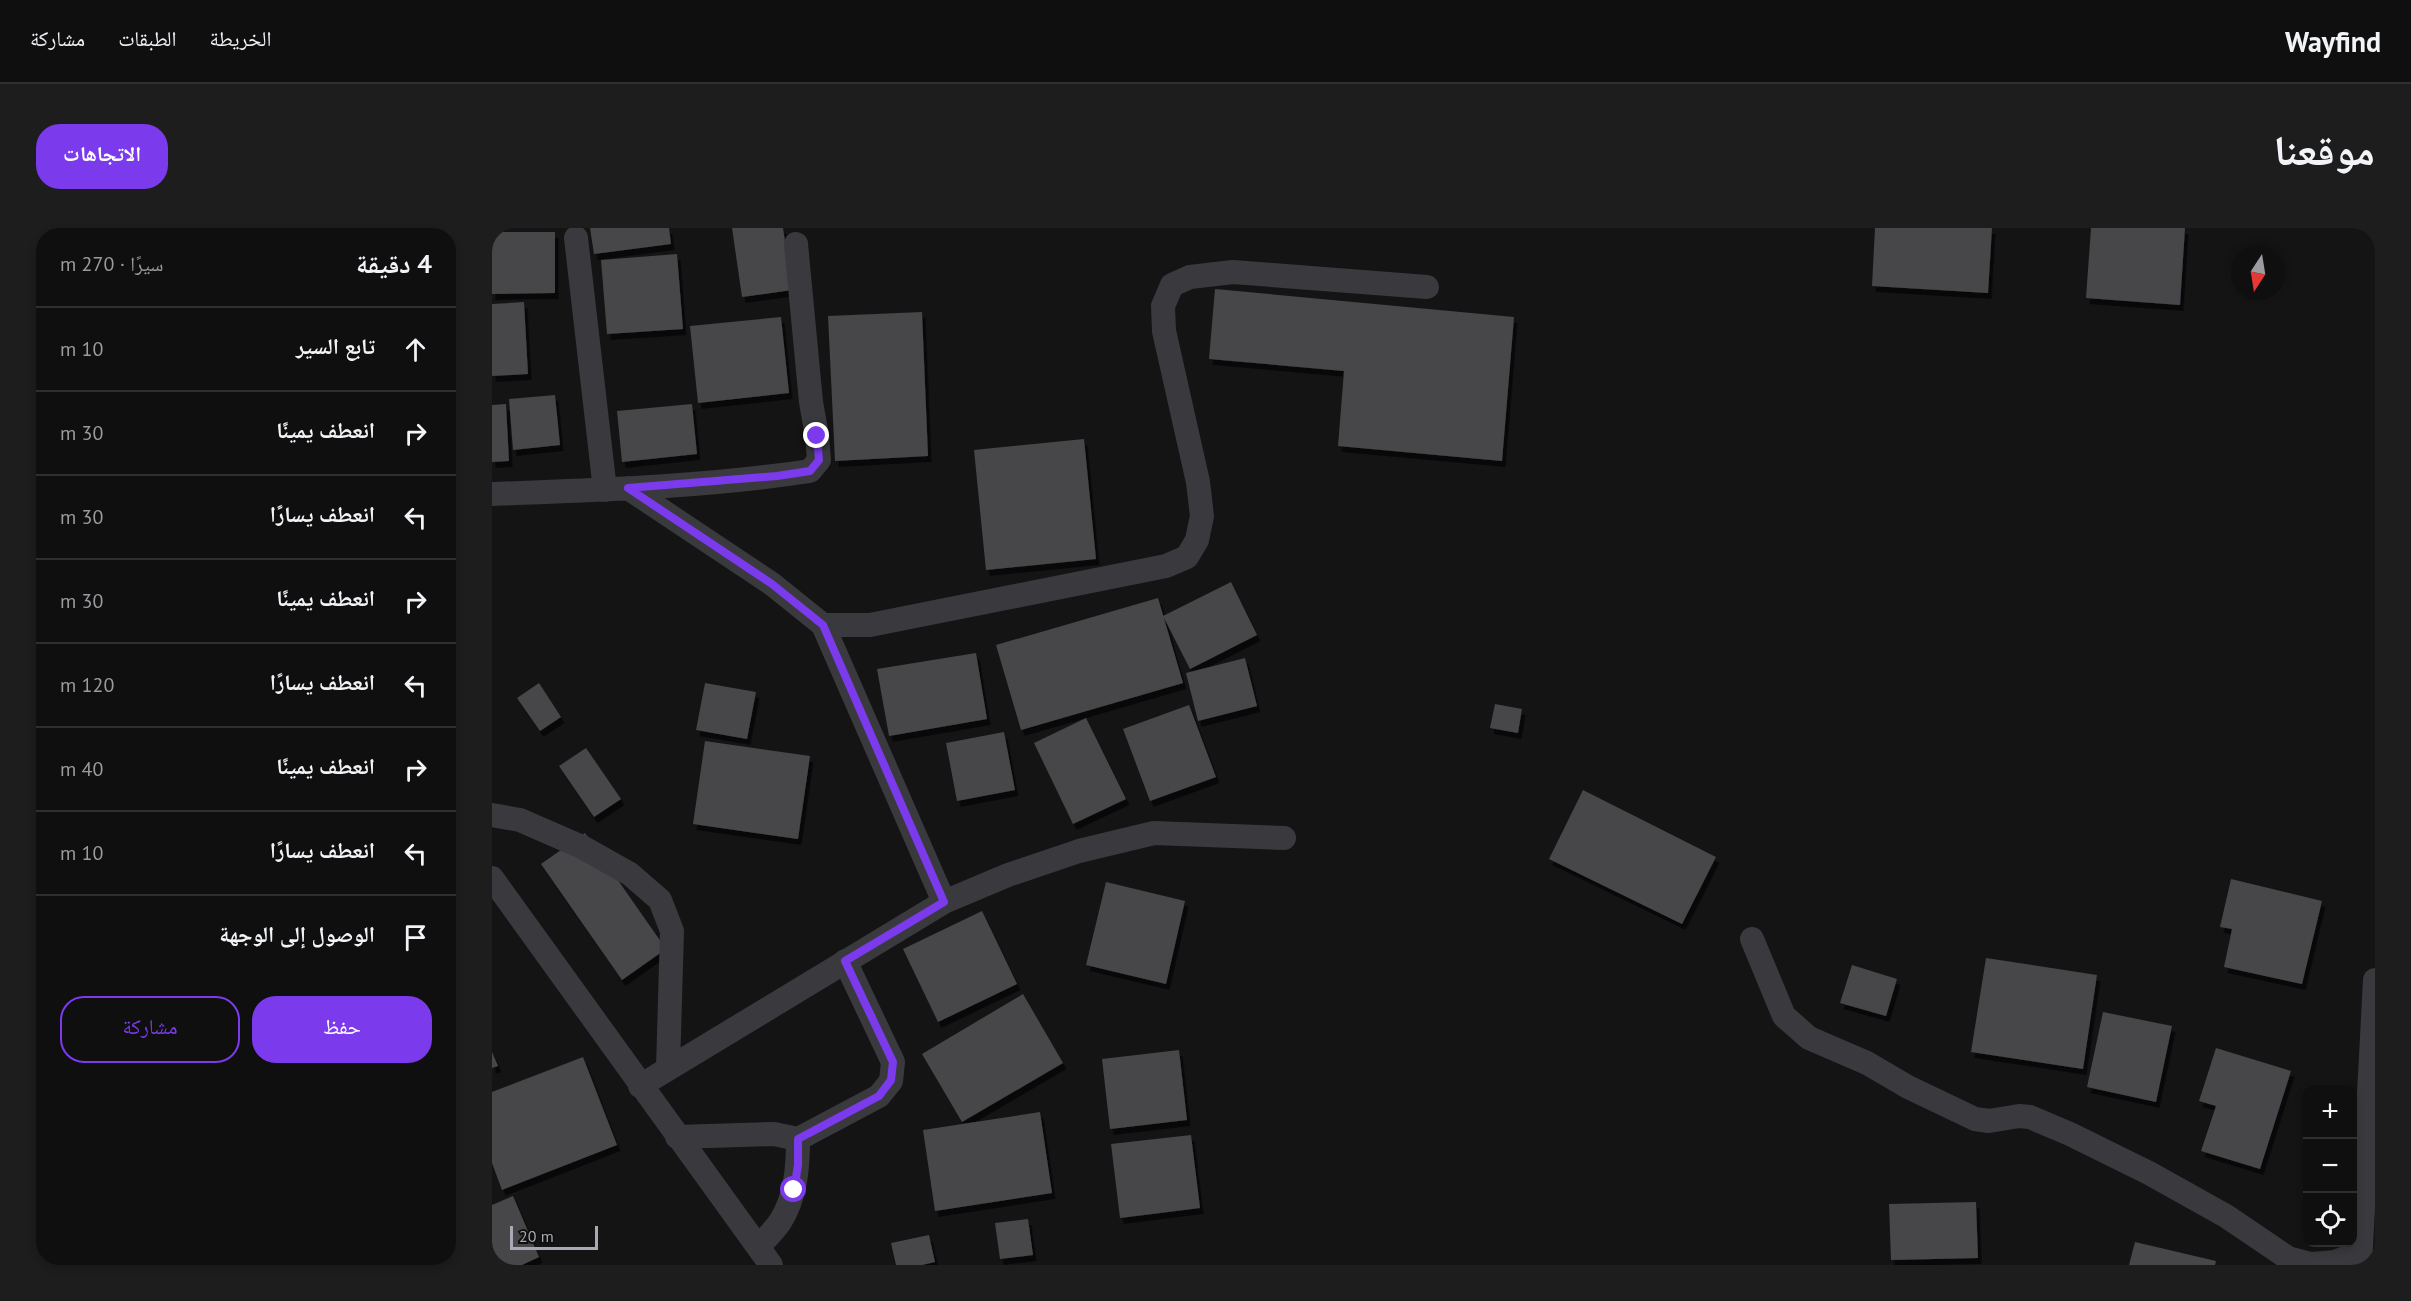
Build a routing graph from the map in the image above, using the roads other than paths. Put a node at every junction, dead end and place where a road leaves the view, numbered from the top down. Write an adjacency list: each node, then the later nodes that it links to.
1 (576, 238): 4 (street)
2 (796, 244): 4 (street)
3 (1427, 286): 6 (street)
4 (616, 489): 5 (street); 6 (street)
5 (492, 494)
6 (823, 625): 10 (street)
7 (492, 815): 14 (street)
8 (1284, 838): 10 (street)
9 (492, 878): 15 (street)
10 (944, 902): 12 (street)
11 (1752, 939): 19 (street)
12 (845, 961): 14 (street); 17 (street)
13 (2375, 980): 19 (street)
14 (668, 1068): 15 (street)
15 (640, 1086): 16 (street)
16 (677, 1137): 17 (street); 18 (street)
17 (798, 1139): 18 (street)
18 (764, 1256)
19 (2361, 1259)

